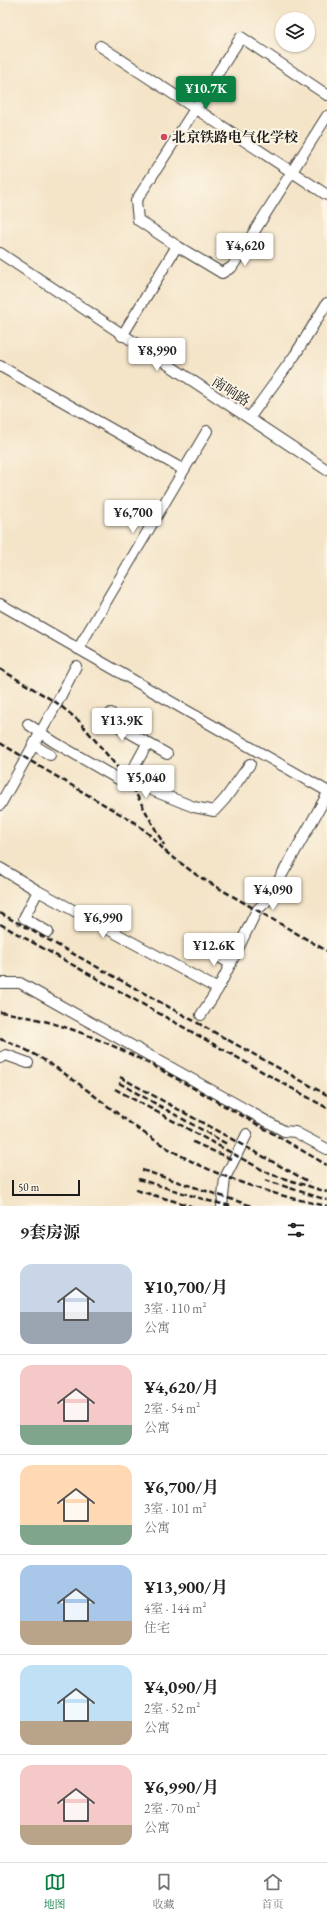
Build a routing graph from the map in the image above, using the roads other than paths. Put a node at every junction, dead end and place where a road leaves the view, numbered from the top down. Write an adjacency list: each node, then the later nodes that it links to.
1 (100, 46): 3 (street)
2 (327, 95): 3 (street)
3 (194, 108): 5 (street); 7 (street)
4 (327, 116): 5 (street)
5 (292, 172): 6 (street); 7 (street)
6 (327, 195)
7 (177, 246): 10 (street)
8 (0, 254): 10 (street, 南响路)
9 (327, 303): 12 (street)
10 (122, 336): 14 (street, 南响路)
11 (0, 366): 15 (street)
12 (250, 417)
13 (207, 431): 15 (street)
14 (325, 466)
15 (184, 470): 17 (street)
16 (0, 604): 17 (street)
17 (78, 649): 28 (street)
18 (76, 666): 21 (street)
19 (111, 713): 22 (street)
20 (28, 724): 21 (street)
21 (39, 733): 23 (street); 27 (street)
22 (147, 744): 24 (street); 27 (street)
23 (34, 745): 25 (street); 30 (street)
24 (167, 754)
25 (50, 755)
26 (250, 764): 27 (street)
27 (129, 781)
28 (327, 791)
29 (327, 795): 35 (street)
30 (0, 805)
31 (0, 868): 32 (street)
32 (38, 891): 33 (street); 37 (street)
33 (48, 932)
34 (208, 951): 35 (street)
35 (231, 964): 37 (street)
36 (0, 983): 42 (street)
37 (218, 989): 38 (street)
38 (201, 1015)
39 (0, 1058): 40 (street)
40 (28, 1063)
41 (247, 1134): 43 (street)
42 (327, 1149)
43 (222, 1206)

